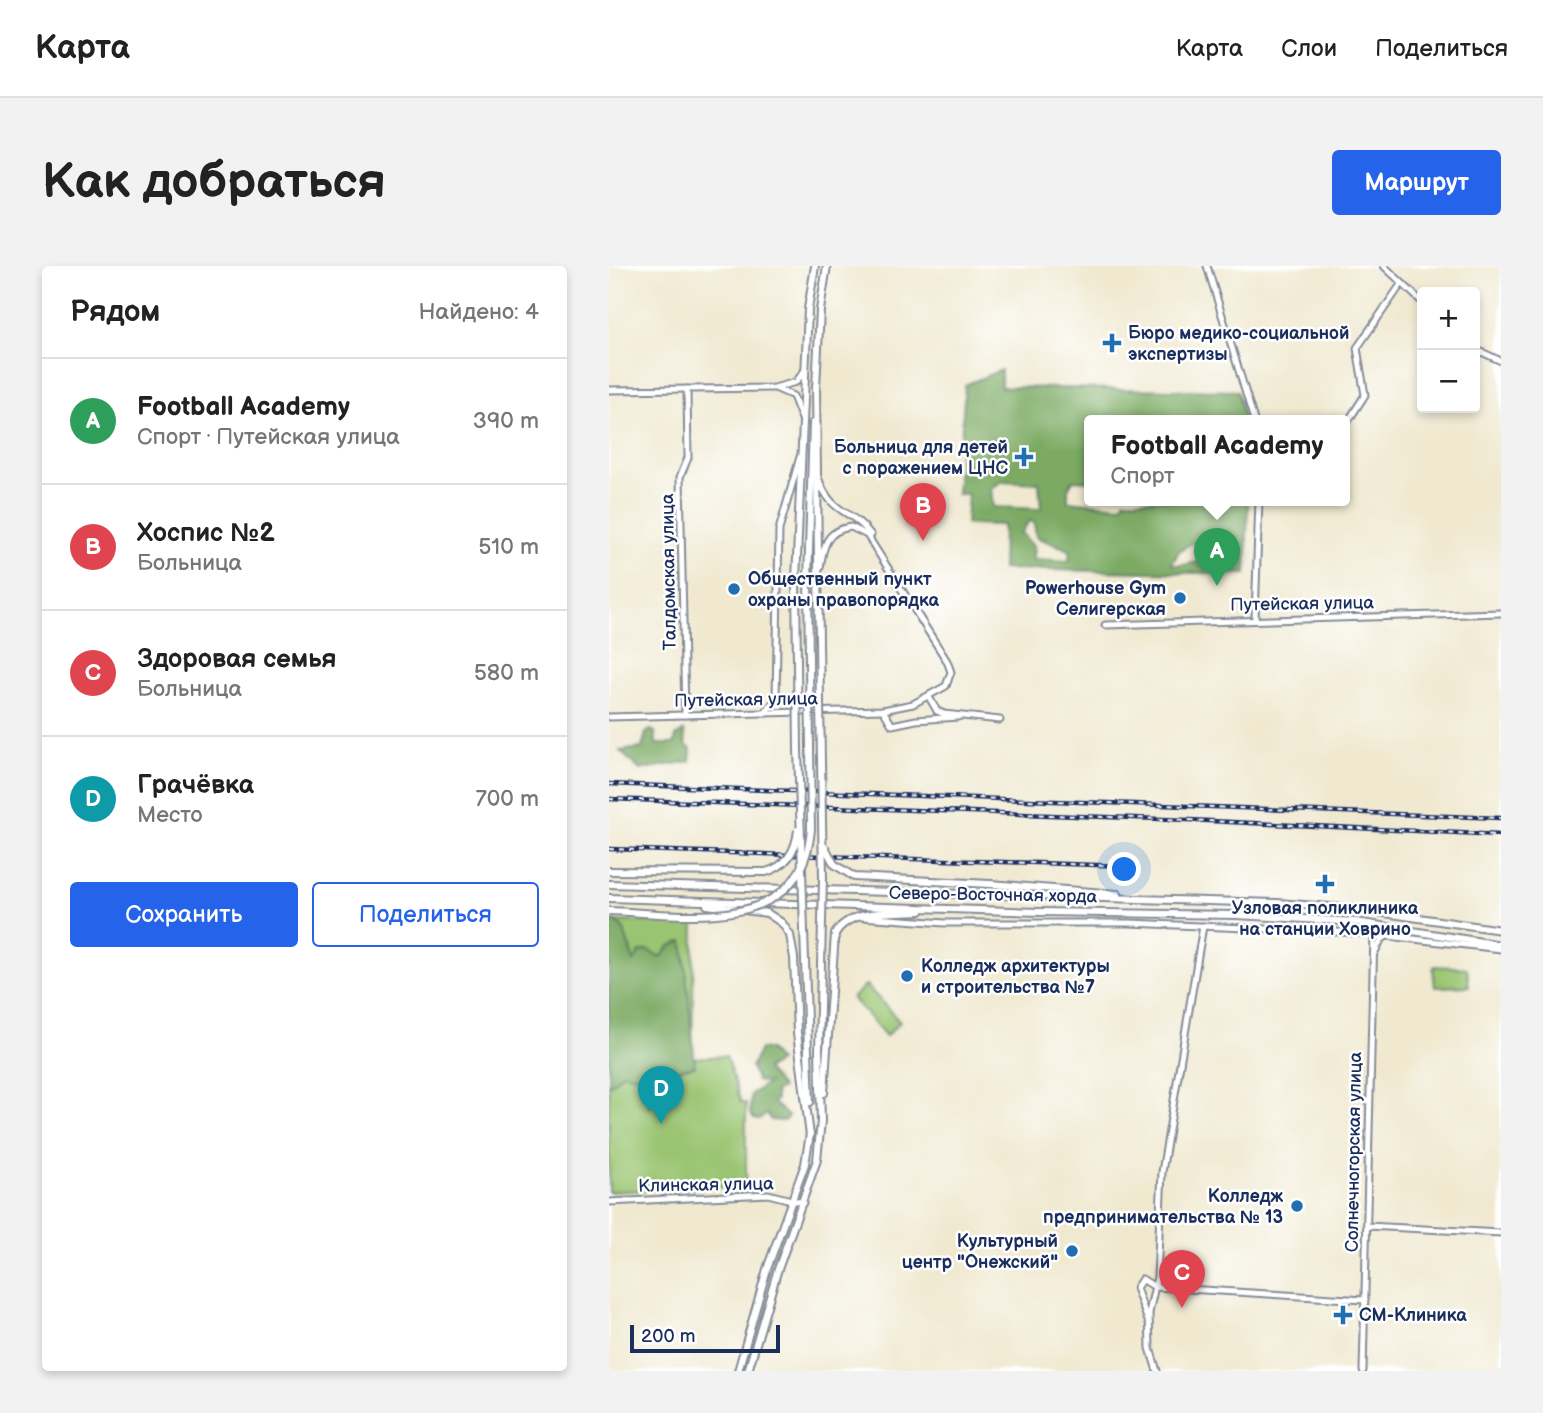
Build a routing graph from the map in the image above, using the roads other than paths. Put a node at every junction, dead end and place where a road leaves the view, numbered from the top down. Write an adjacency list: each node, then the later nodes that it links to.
1 (815, 266): 8 (main road)
2 (827, 266): 9 (main road)
3 (1207, 266): 16 (street)
4 (1384, 266): 5 (street)
5 (1402, 283): 6 (street); 17 (street)
6 (1417, 297)
7 (1477, 350): 10 (street)
8 (806, 353): 9 (street); 11 (main road)
9 (818, 354): 12 (main road)
10 (1501, 362)
11 (805, 368): 13 (street); 18 (main road)
12 (816, 387): 20 (main road); 42 (main road, bridge)
13 (774, 388): 14 (street); 18 (street)
14 (687, 389): 15 (street); 30 (street, Талдомская улица)
15 (609, 390)
16 (1252, 415)
17 (1350, 418)
18 (802, 421): 19 (main road)
19 (801, 455): 29 (street); 34 (main road, bridge)
20 (817, 474): 22 (street); 23 (main road)
21 (1259, 506): 25 (street)
22 (877, 547): 23 (street); 27 (street)
23 (819, 580): 35 (main road, bridge)
24 (1501, 613): 25 (street, Путейская улица)
25 (1255, 618): 26 (street, Путейская улица)
26 (1105, 625)
27 (929, 697): 28 (street, Путейская улица); 32 (street, Путейская улица)
28 (883, 710): 29 (street, Путейская улица); 32 (street, Путейская улица)
29 (765, 713): 30 (street, Путейская улица)
30 (685, 715): 31 (street, Путейская улица)
31 (609, 717)
32 (958, 717): 33 (street, Путейская улица)
33 (1000, 720)
34 (800, 811): 36 (main road, bridge); 51 (main road, bridge)
35 (821, 817): 39 (main road, bridge); 50 (main road, bridge)
36 (609, 872)
37 (609, 884): 39 (main road, Северо-Восточная хорда)
38 (609, 898): 40 (main road, Северо-Восточная хорда)
39 (1158, 898): 45 (main road, Северо-Восточная хорда)
40 (657, 899): 41 (main road, Северо-Восточная хорда); 51 (main road)
41 (973, 909): 43 (main road); 48 (main road, Северо-Восточная хорда)
42 (609, 911)
43 (860, 917): 44 (street); 50 (main road)
44 (1203, 926): 46 (street); 57 (street)
45 (1501, 930)
46 (1374, 934): 47 (street); 49 (street, Солнечногорская улица)
47 (1388, 935): 48 (street); 49 (street)
48 (1501, 947)
49 (1372, 957): 55 (street, Солнечногорская улица)
50 (821, 1112): 54 (main road)
51 (810, 1136): 52 (main road)
52 (792, 1200): 53 (street, Клинская улица); 54 (street, Клинская улица); 60 (main road)
53 (609, 1202)
54 (803, 1203): 61 (main road)
55 (1367, 1226): 56 (street); 58 (street, Солнечногорская улица)
56 (1501, 1233)
57 (1155, 1287): 58 (street); 59 (street); 59 (street)
58 (1365, 1300): 63 (street, Солнечногорская улица)
59 (1149, 1324): 62 (street)
60 (738, 1371)
61 (748, 1371)
62 (1157, 1371)
63 (1363, 1371)

